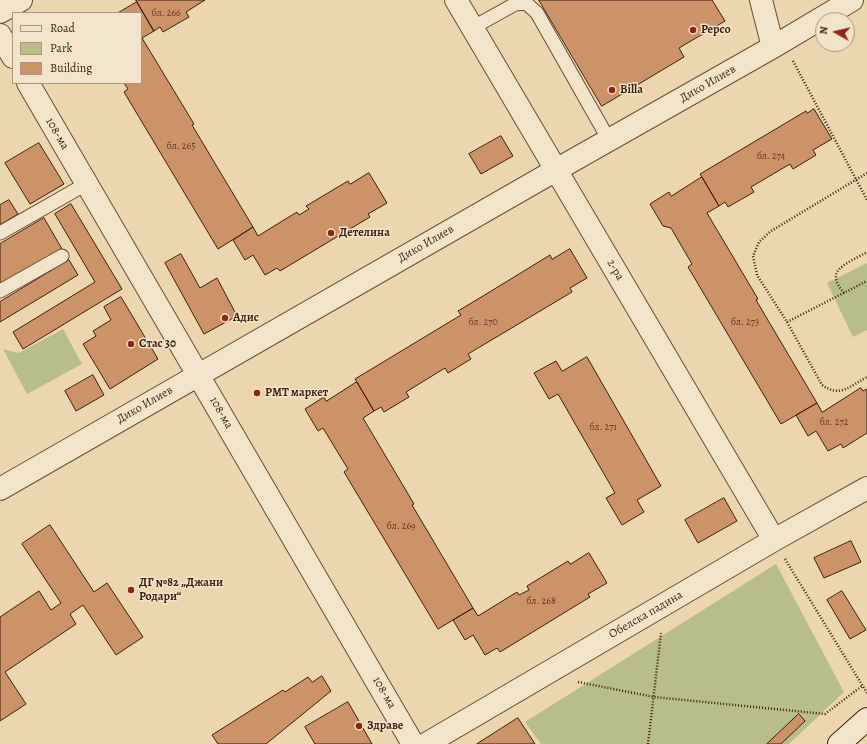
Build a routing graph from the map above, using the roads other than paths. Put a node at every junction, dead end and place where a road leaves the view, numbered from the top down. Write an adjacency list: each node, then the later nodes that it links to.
1 (21, 0): 5 (street)
2 (456, 0): 6 (street, 2-ра)
3 (761, 0): 8 (street)
4 (852, 0): 8 (street, Дико Илиев)
5 (0, 12)
6 (472, 28): 11 (lane); 12 (street, 2-ра)
7 (0, 35): 9 (street)
8 (778, 44): 11 (street, Дико Илиев)
9 (12, 55)
10 (29, 84): 13 (street, 108-ма)
11 (609, 140): 12 (street, Дико Илиев)
12 (556, 170): 17 (street, Дико Илиев); 20 (street, 2-ра)
13 (86, 184): 14 (lane); 17 (street, 108-ма)
14 (0, 233)
15 (62, 256): 16 (lane)
16 (0, 291)
17 (199, 374): 19 (street, Дико Илиев); 22 (street, 108-ма)
18 (867, 488): 20 (street, Обелска падина)
19 (0, 489)
20 (774, 540): 23 (street, Обелска падина)
21 (867, 719): 24 (street)
22 (413, 744)
23 (426, 744)
24 (839, 744)

